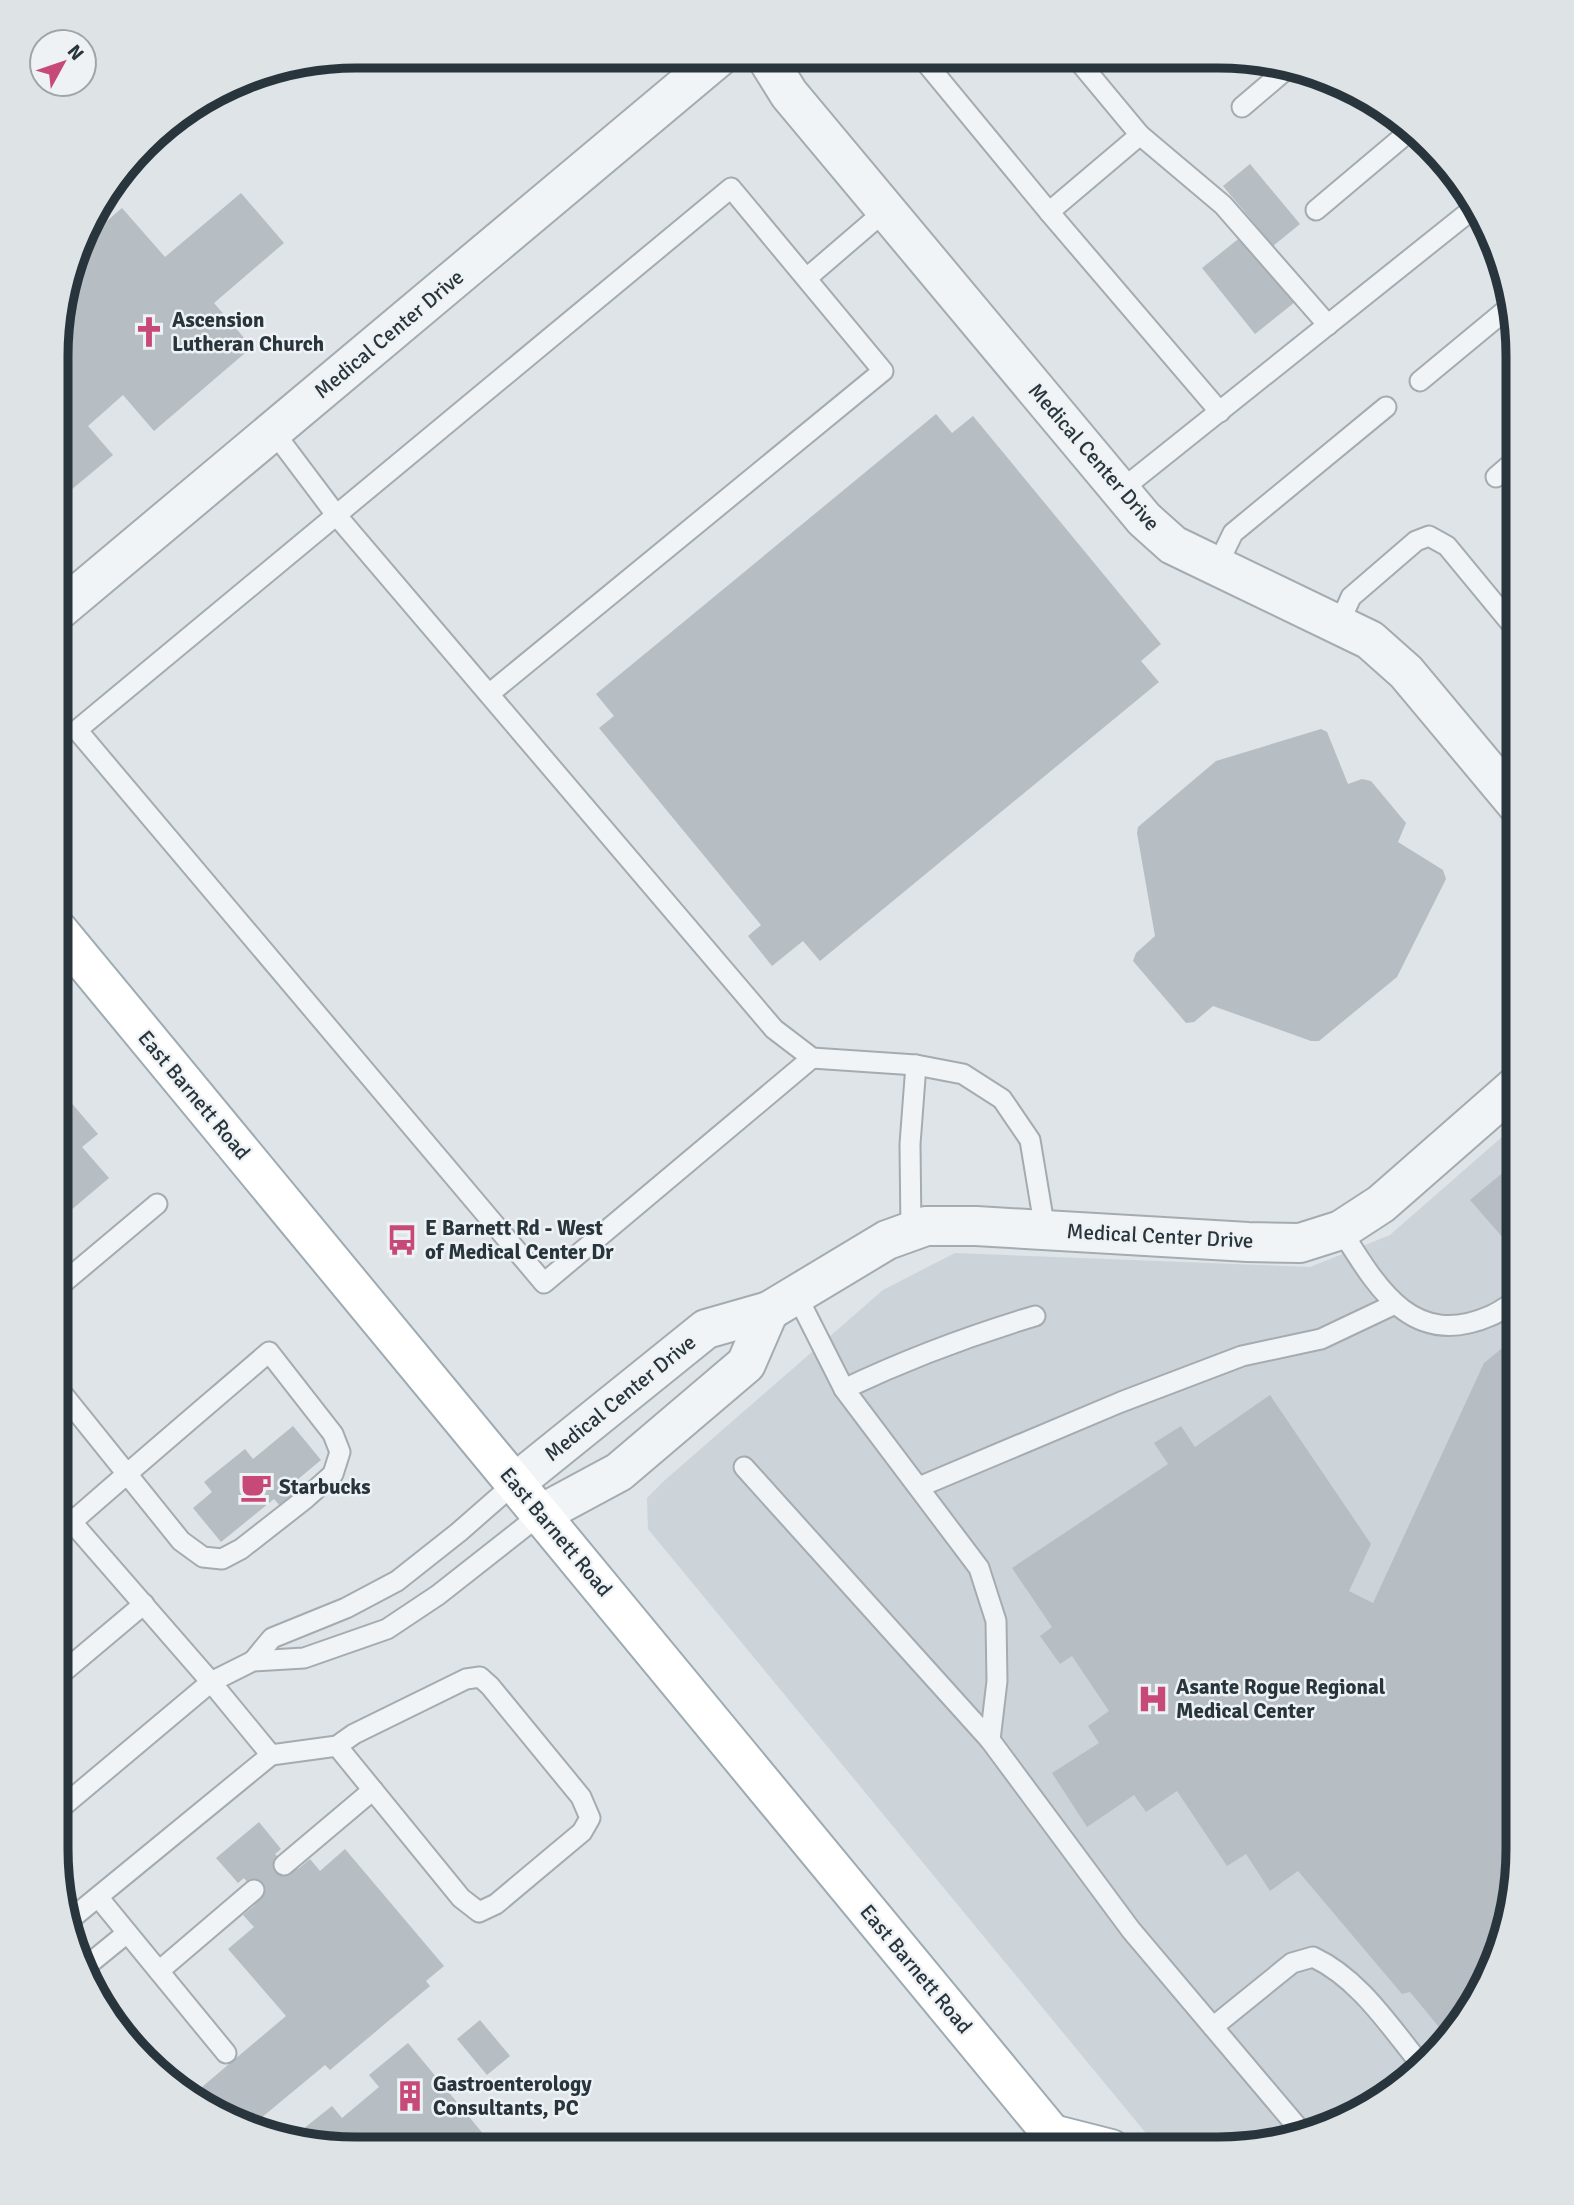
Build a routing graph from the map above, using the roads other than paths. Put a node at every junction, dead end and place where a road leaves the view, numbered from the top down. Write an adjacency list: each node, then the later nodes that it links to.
1 (706, 68): 19 (street, Medical Center Drive)
2 (773, 68): 9 (street, Medical Center Drive)
3 (930, 68): 11 (lane)
4 (1084, 68): 7 (lane)
5 (1279, 75): 6 (lane)
6 (1242, 107)
7 (1140, 135): 11 (lane); 15 (lane)
8 (1403, 136): 10 (lane)
9 (886, 210): 13 (lane); 22 (street, Medical Center Drive)
10 (1316, 210)
11 (1049, 212): 18 (lane)
12 (1468, 213): 15 (lane)
13 (808, 277): 23 (lane); 28 (lane)
14 (1502, 313): 16 (lane)
15 (1328, 324): 18 (lane)
16 (1420, 381)
17 (1386, 407): 24 (lane)
18 (1220, 412): 22 (lane)
19 (273, 431): 23 (lane); 25 (street, Medical Center Drive)
20 (1506, 468): 21 (lane)
21 (1496, 477)
22 (1121, 490): 24 (street, Medical Center Drive)
23 (337, 516): 28 (lane); 31 (lane)
24 (1217, 566): 27 (street, Medical Center Drive)
25 (68, 603)
26 (1506, 617): 27 (lane)
27 (1339, 624): 29 (street, Medical Center Drive)
28 (489, 694): 31 (lane)
29 (1506, 792)
30 (68, 942): 47 (main road, East Barnett Road)
31 (812, 1058): 32 (lane)
32 (916, 1065): 35 (lane); 37 (lane)
33 (1506, 1095): 36 (street, Medical Center Drive)
34 (156, 1204): 38 (lane)
35 (1045, 1230): 36 (street, Medical Center Drive); 37 (street, Medical Center Drive)
36 (1341, 1230): 40 (lane)
37 (911, 1231): 39 (street, Medical Center Drive)
38 (68, 1279)
39 (783, 1303): 43 (lane); 47 (street, Medical Center Drive); 49 (street)
40 (1395, 1304): 41 (lane); 48 (lane)
41 (1506, 1306)
42 (1035, 1316): 43 (lane)
43 (844, 1389): 48 (lane)
44 (68, 1400): 46 (lane)
45 (744, 1466): 57 (lane)
46 (128, 1474): 46 (lane); 51 (lane)
47 (515, 1483): 49 (main road, East Barnett Road); 54 (lane)
48 (919, 1487): 57 (lane)
49 (541, 1514): 54 (lane); 73 (main road, East Barnett Road)
50 (68, 1517): 51 (lane)
51 (72, 1522): 52 (lane); 53 (lane)
52 (68, 1525)
53 (144, 1604): 55 (lane); 56 (lane)
54 (253, 1661): 56 (lane)
55 (68, 1668)
56 (211, 1682): 59 (lane); 61 (lane)
57 (990, 1740): 69 (lane)
58 (337, 1746): 59 (lane); 60 (lane); 60 (lane)
59 (271, 1755): 64 (lane)
60 (373, 1790): 62 (lane)
61 (68, 1802)
62 (284, 1865)
63 (254, 1890): 68 (lane)
64 (98, 1897): 65 (lane); 66 (lane)
65 (76, 1915)
66 (127, 1933): 67 (lane); 68 (lane)
67 (91, 1961)
68 (159, 1970): 70 (lane)
69 (1213, 2027): 71 (lane); 72 (lane)
70 (226, 2053)
71 (1416, 2058)
72 (1296, 2126)
73 (1051, 2137)

